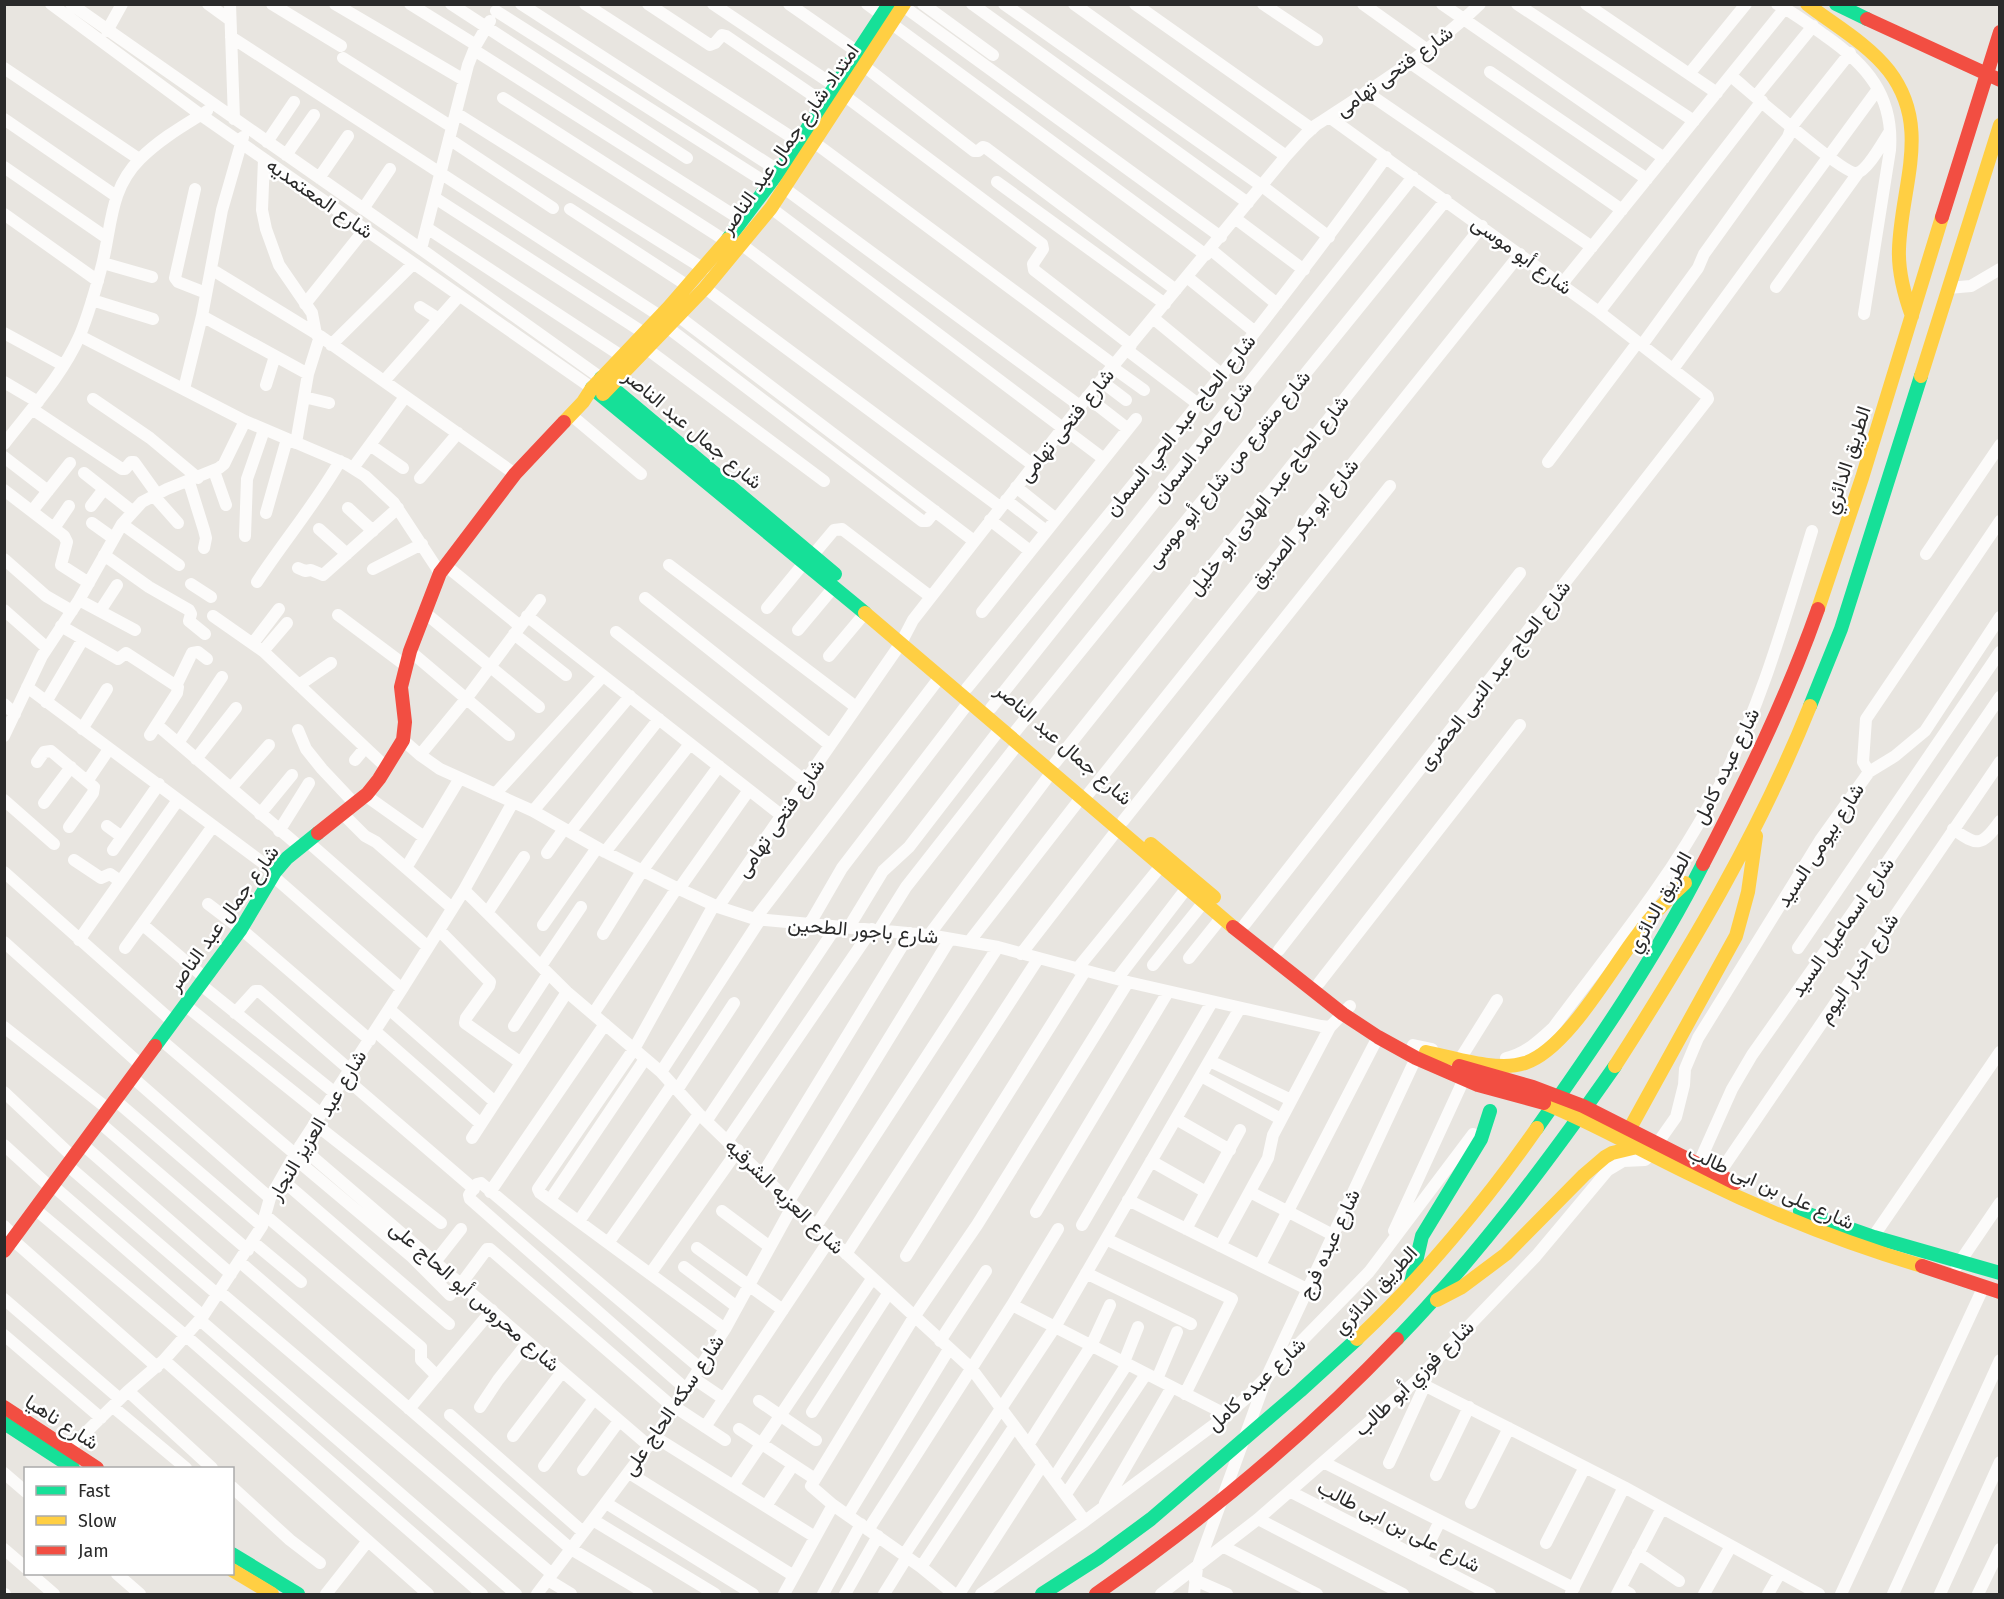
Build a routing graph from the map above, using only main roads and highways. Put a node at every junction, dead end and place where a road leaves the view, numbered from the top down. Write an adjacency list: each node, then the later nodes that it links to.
1 (1806, 4): 10 (main road)
2 (1836, 4): 5 (main road)
3 (1861, 4): 5 (main road)
4 (894, 11): 8 (main road, امتداد شارع جمال عبد الناصر)
5 (1867, 20): 7 (main road)
6 (2000, 32): 10 (main road, الطريق الدائري)
7 (2000, 80)
8 (830, 106): 11 (main road, امتداد شارع جمال عبد الناصر); 11 (main road, امتداد شارع جمال عبد الناصر)
9 (2000, 126): 16 (main road)
10 (1912, 316): 18 (main road, الطريق الدائري)
11 (664, 322): 12 (main road, امتداد شارع جمال عبد الناصر); 12 (main road, امتداد شارع جمال عبد الناصر)
12 (601, 387): 13 (main road, شارع جمال عبد الناصر); 26 (main road, شارع جمال عبد الناصر)
13 (808, 559): 14 (main road, شارع جمال عبد الناصر); 14 (main road, شارع جمال عبد الناصر)
14 (903, 638): 15 (main road, شارع جمال عبد الناصر); 15 (main road, شارع جمال عبد الناصر)
15 (1011, 735): 17 (main road, شارع جمال عبد الناصر)
16 (1758, 821): 23 (main road); 30 (main road)
17 (1120, 826): 19 (main road, شارع جمال عبد الناصر); 19 (main road, شارع جمال عبد الناصر)
18 (1700, 871): 20 (main road); 28 (main road, الطريق الدائري)
19 (1347, 1010): 20 (main road, شارع جمال عبد الناصر); 20 (main road, شارع جمال عبد الناصر)
20 (1418, 1052): 21 (main road, شارع جمال عبد الناصر); 21 (main road, شارع جمال عبد الناصر)
21 (1533, 1093): 23 (main road, شارع على بن ابى طالب); 24 (main road, شارع على بن ابى طالب)
22 (1490, 1111): 28 (main road)
23 (1629, 1130): 25 (main road, شارع على بن ابى طالب)
24 (1637, 1147): 25 (main road, شارع على بن ابى طالب); 30 (main road)
25 (1655, 1149): 27 (main road, شارع على بن ابى طالب); 29 (main road, شارع على بن ابى طالب)
26 (11, 1242)
27 (2000, 1273)
28 (1410, 1285): 39 (main road, الطريق الدائري)
29 (2000, 1292)
30 (1431, 1302): 40 (main road)
31 (4, 1407): 34 (main road, شارع ناهيا)
32 (4, 1424): 33 (main road, شارع ناهيا)
33 (71, 1467)
34 (96, 1467)
35 (234, 1555): 38 (main road)
36 (234, 1571): 37 (main road)
37 (272, 1594)
38 (298, 1594)
39 (1042, 1594)
40 (1096, 1594)

